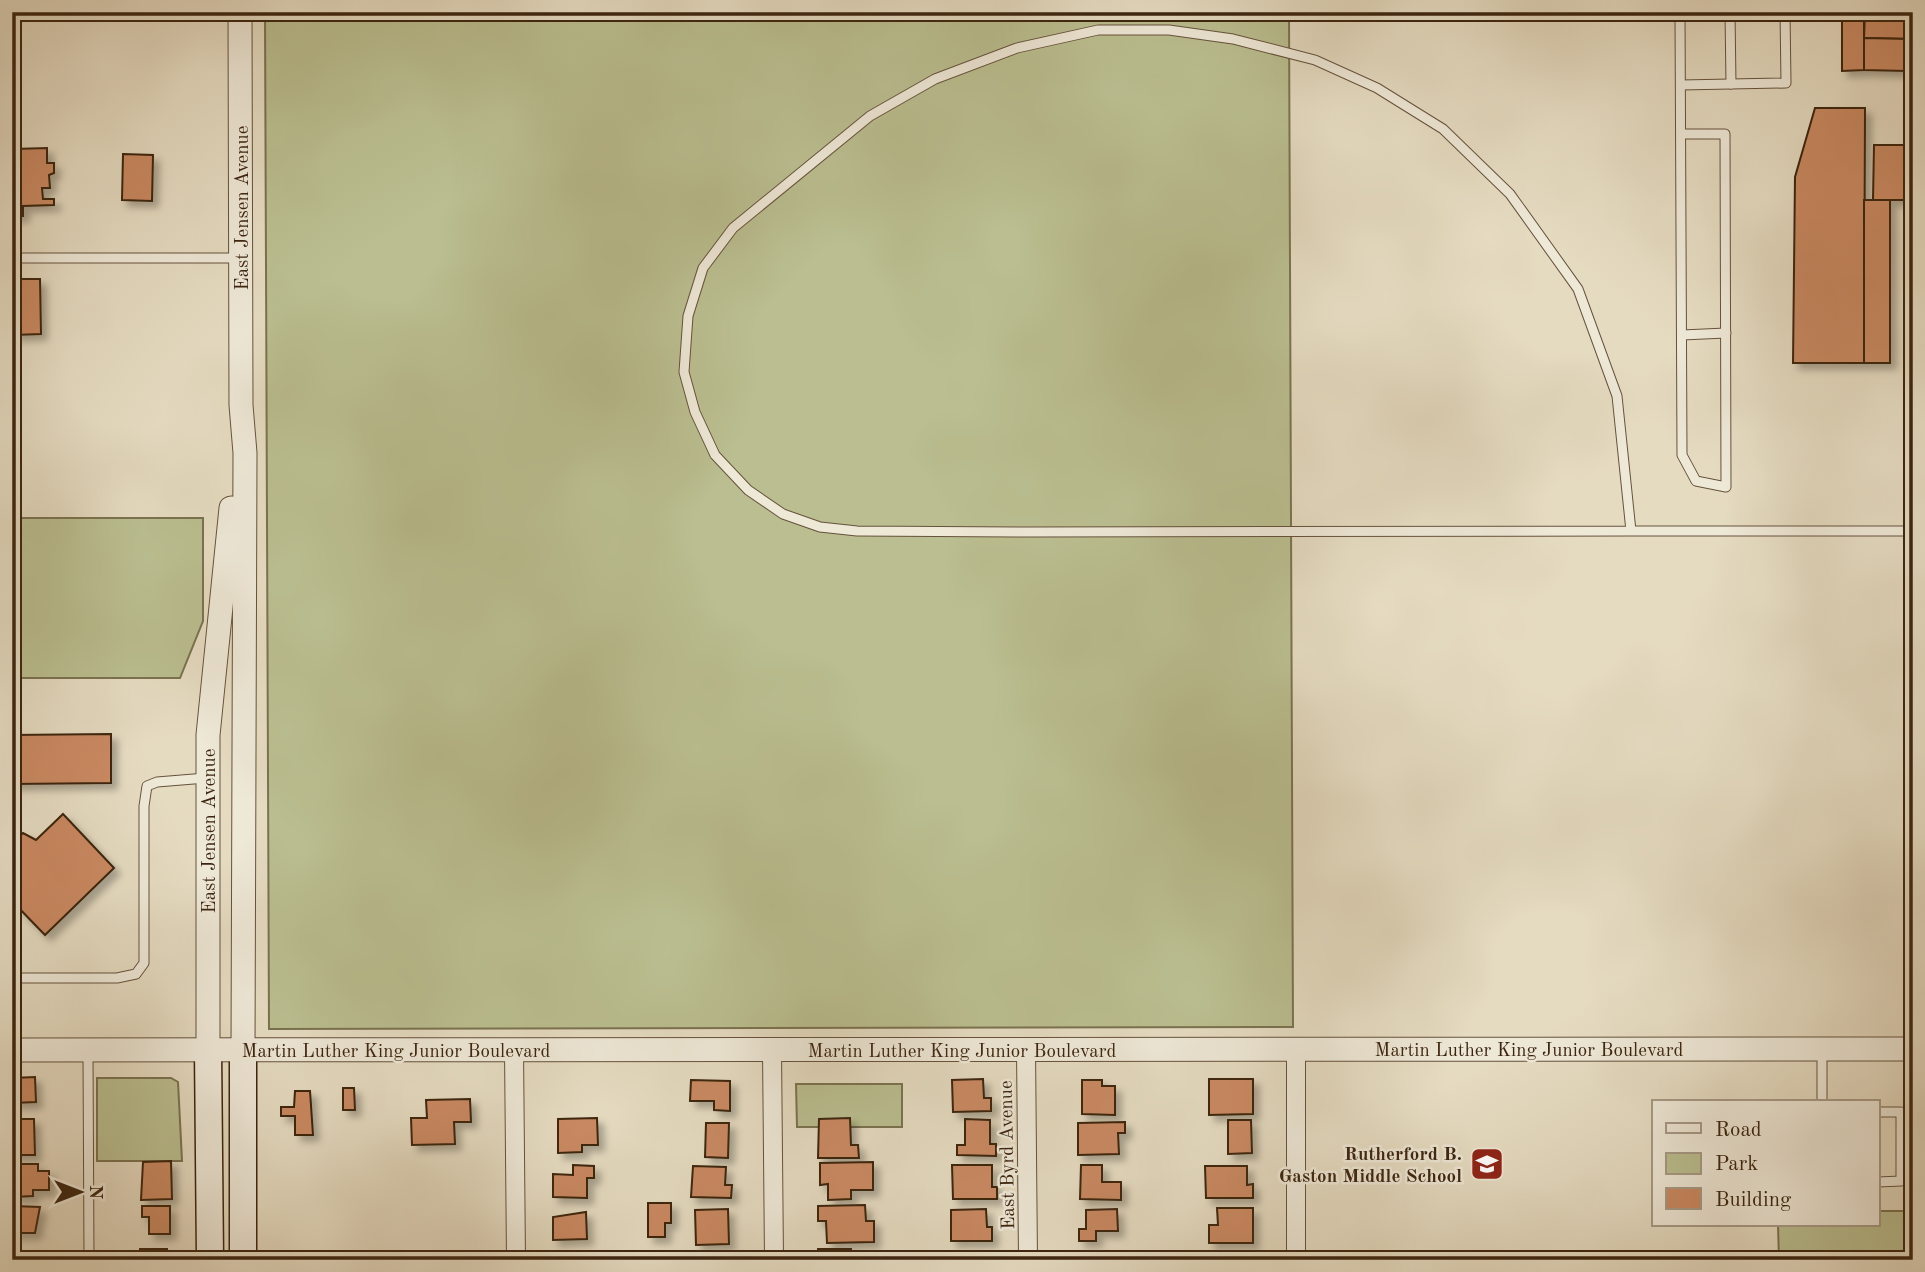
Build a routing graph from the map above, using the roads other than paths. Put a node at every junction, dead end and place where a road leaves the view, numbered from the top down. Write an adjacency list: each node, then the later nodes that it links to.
1 (240, 12): 9 (street, East Jensen Avenue)
2 (1680, 12): 6 (lane)
3 (1730, 12): 5 (lane)
4 (1785, 12): 5 (lane)
5 (1731, 84): 6 (lane)
6 (1681, 85): 7 (lane)
7 (1681, 134): 10 (lane); 11 (lane)
8 (12, 258): 9 (lane)
9 (241, 258): 12 (street, East Jensen Avenue)
10 (1726, 333): 11 (lane); 11 (lane)
11 (1682, 335)
12 (241, 405): 15 (street, East Jensen Avenue); 24 (street, East Jensen Avenue)
13 (1631, 531): 13 (lane); 14 (lane)
14 (1913, 531)
15 (208, 778): 16 (lane); 23 (street, East Jensen Avenue)
16 (12, 978)
17 (1026, 1049): 18 (street, Martin Luther King Junior Boulevard); 26 (street, Martin Luther King Junior Boulevard); 35 (street, East Byrd Avenue)
18 (1296, 1049): 19 (street, Martin Luther King Junior Boulevard); 36 (street)
19 (1822, 1049): 20 (street, Martin Luther King Junior Boulevard); 27 (lane)
20 (1913, 1049)
21 (12, 1050): 22 (street, Martin Luther King Junior Boulevard)
22 (88, 1050): 23 (street, Martin Luther King Junior Boulevard); 30 (lane)
23 (208, 1050): 24 (street, Martin Luther King Junior Boulevard); 31 (main road, East Jensen Avenue)
24 (243, 1050): 25 (street, Martin Luther King Junior Boulevard); 32 (main road, East Jensen Avenue)
25 (514, 1050): 26 (street, Martin Luther King Junior Boulevard); 33 (street)
26 (772, 1050): 34 (street)
27 (1822, 1100)
28 (1880, 1112): 29 (lane)
29 (1880, 1182)
30 (89, 1260)
31 (210, 1260)
32 (243, 1260)
33 (516, 1260)
34 (774, 1260)
35 (1028, 1260)
36 (1296, 1260)

